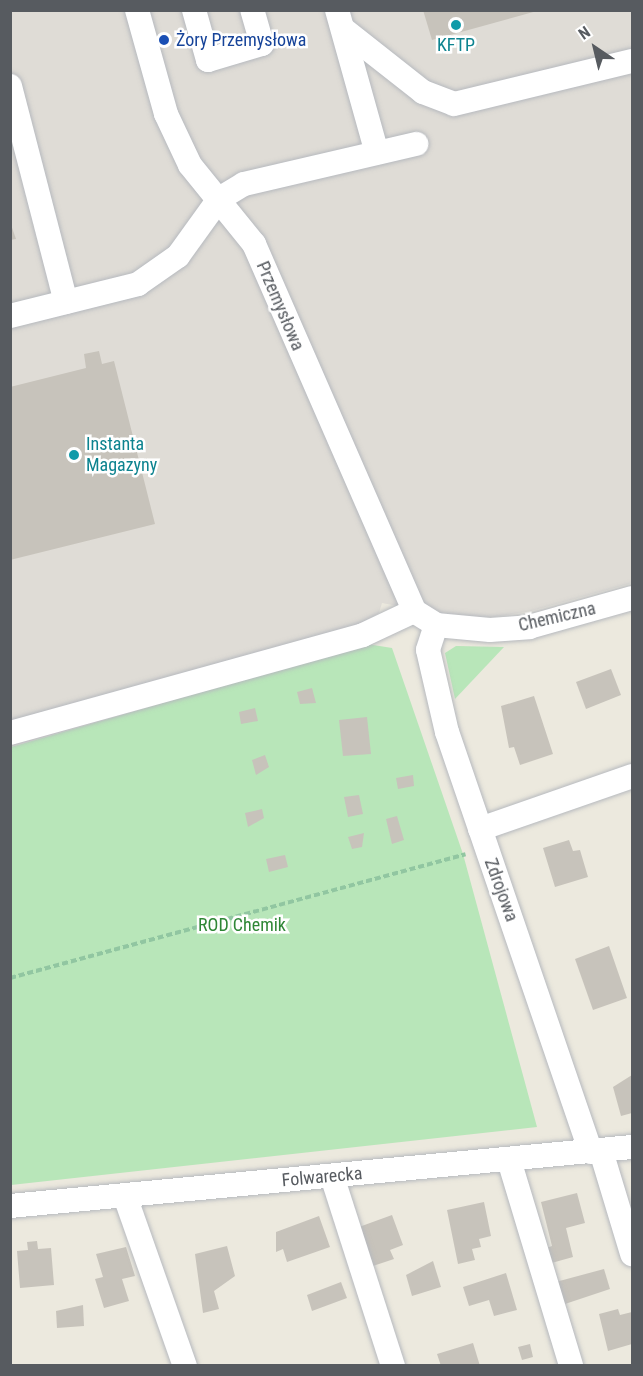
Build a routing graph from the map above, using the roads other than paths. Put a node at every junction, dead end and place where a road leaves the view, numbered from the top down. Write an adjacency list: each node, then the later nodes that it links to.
1 (137, 10): 9 (street, Przemysłowa)
2 (194, 10): 3 (street)
3 (252, 10)
4 (340, 20): 5 (street); 8 (street)
5 (633, 61)
6 (10, 86): 10 (street)
7 (416, 144): 8 (street)
8 (377, 153): 9 (street)
9 (219, 199): 10 (street); 13 (street, Przemysłowa)
10 (66, 302): 11 (street)
11 (10, 316)
12 (633, 598): 14 (street, Chemiczna)
13 (414, 611): 14 (street); 16 (street)
14 (436, 625): 19 (street, Zdrojowa)
15 (10, 713): 16 (street)
16 (42, 724): 17 (street)
17 (10, 733)
18 (633, 776): 19 (street)
19 (483, 838): 21 (street, Zdrojowa)
20 (633, 1147): 21 (street, Folwarecka)
21 (596, 1152): 22 (street, Folwarecka); 26 (street, Zdrojowa)
22 (509, 1160): 23 (street, Folwarecka); 29 (street)
23 (332, 1176): 24 (street, Folwarecka); 28 (street)
24 (125, 1196): 25 (street, Folwarecka); 27 (street)
25 (10, 1206)
26 (633, 1254)
27 (185, 1365)
28 (393, 1365)
29 (571, 1365)

